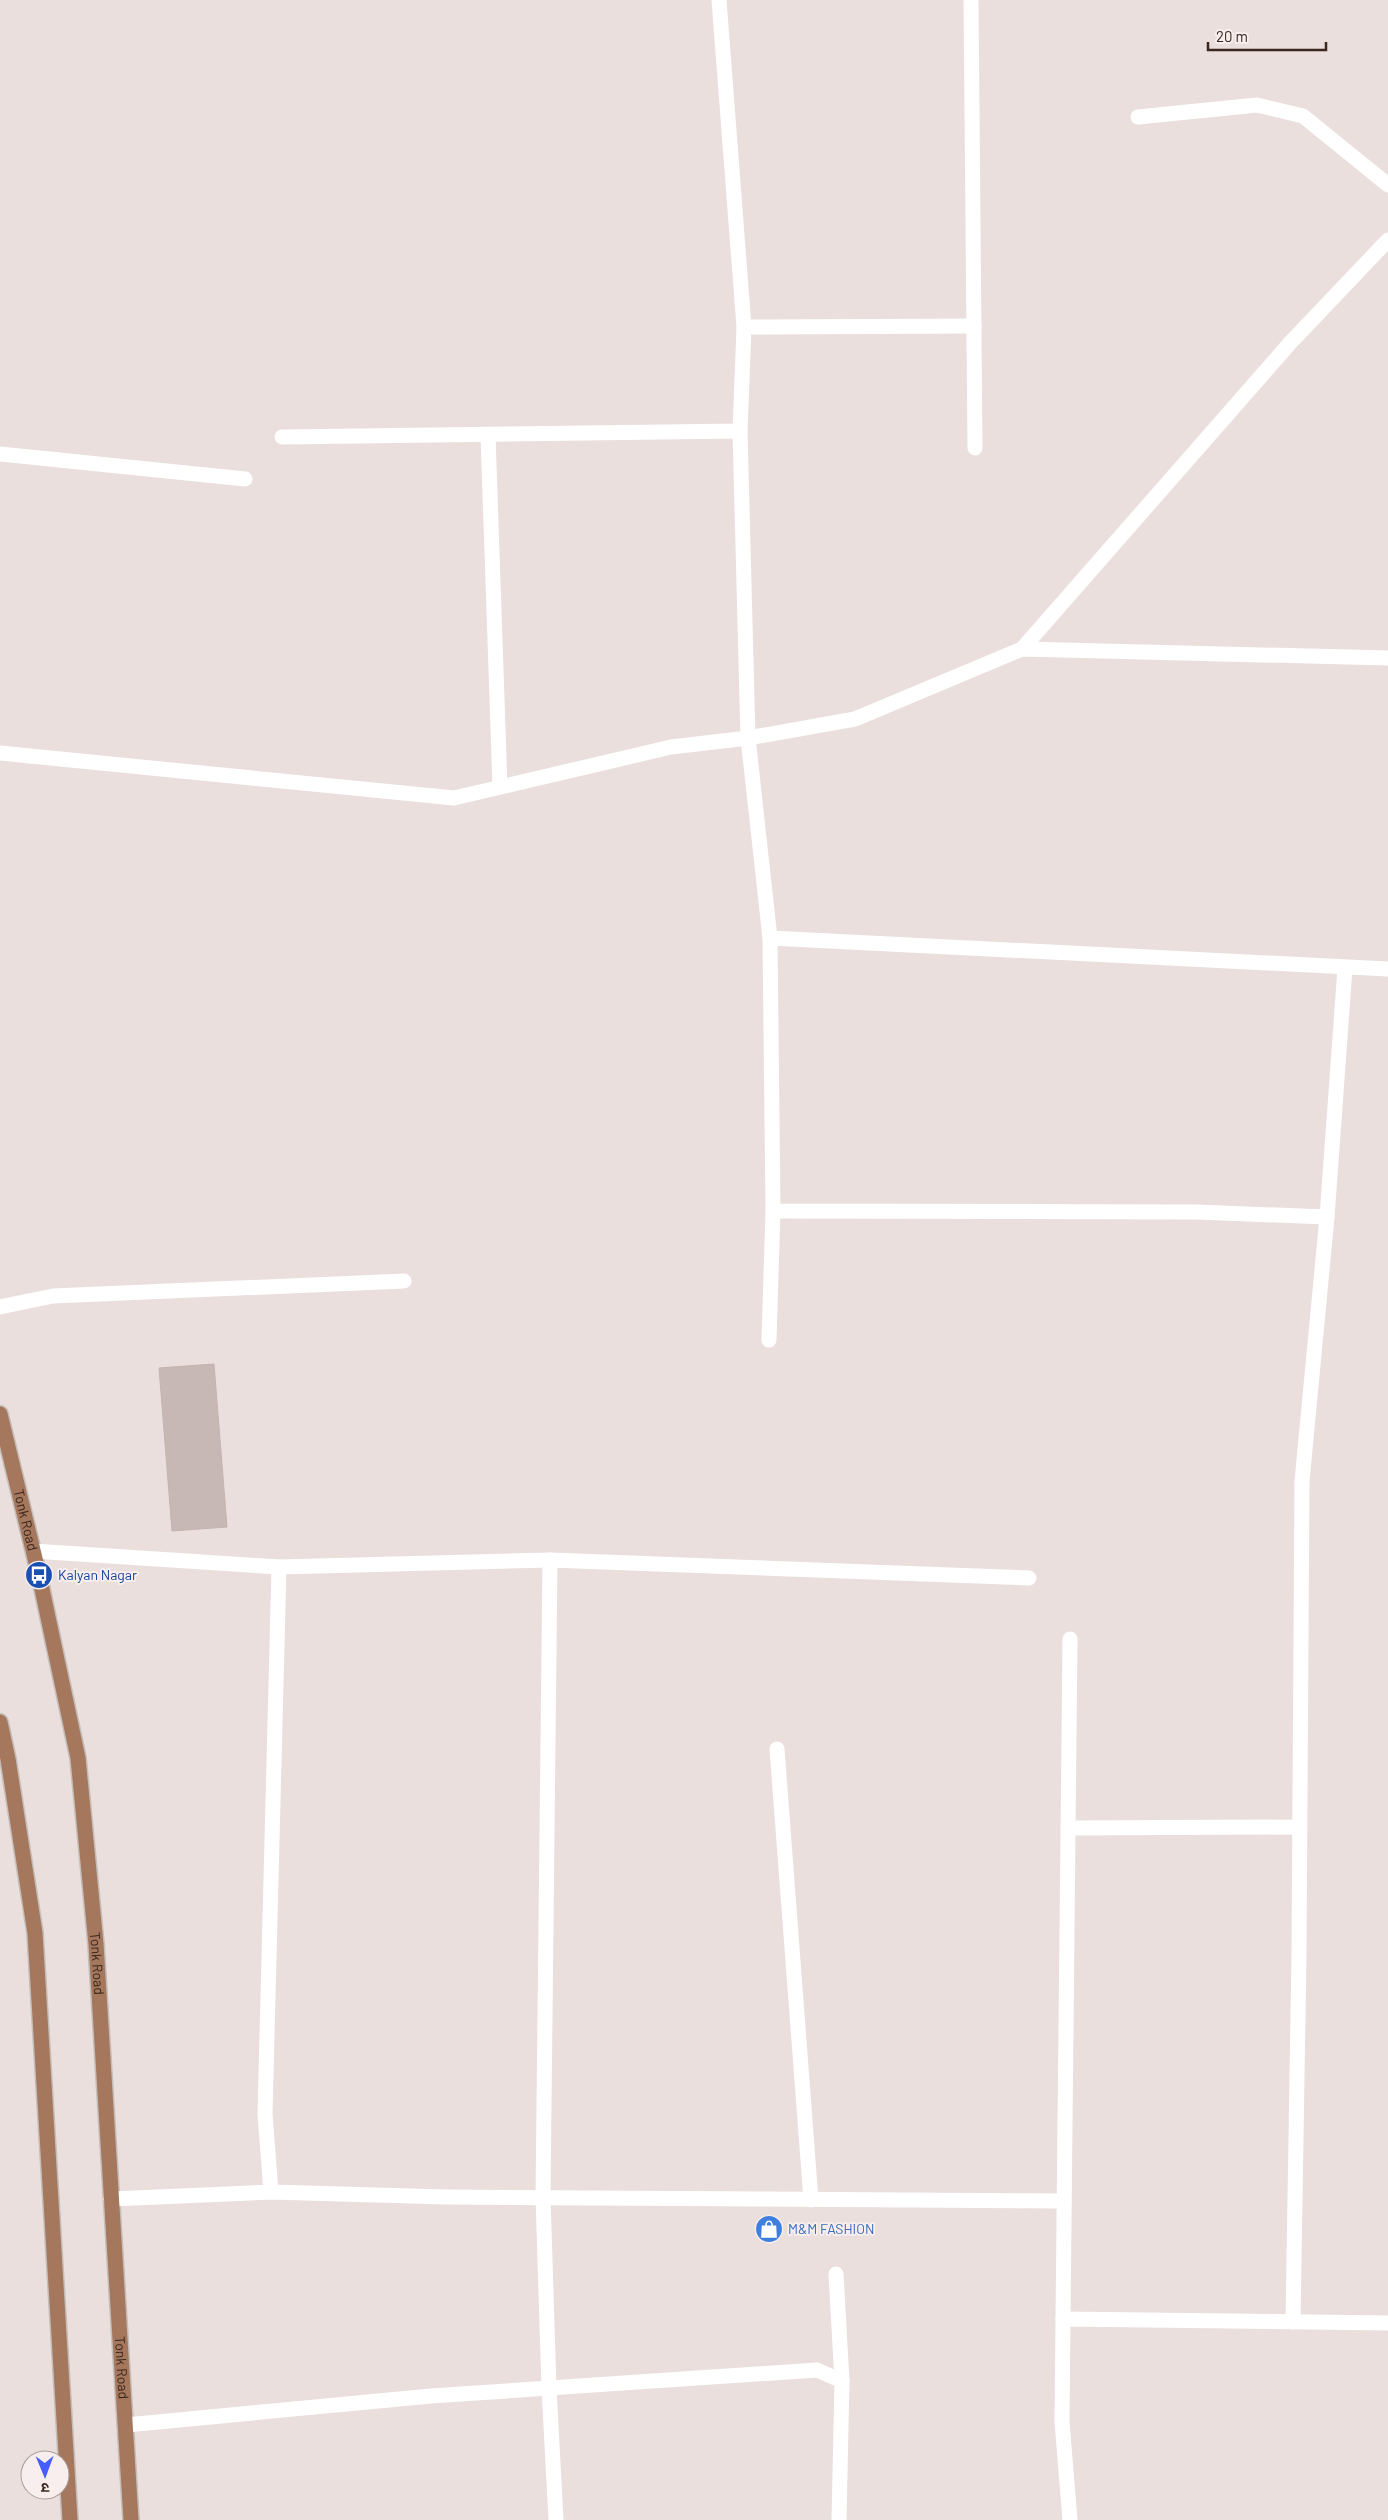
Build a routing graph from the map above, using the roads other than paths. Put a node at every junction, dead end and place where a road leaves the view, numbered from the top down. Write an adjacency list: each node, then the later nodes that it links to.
1 (720, 0): 7 (street)
2 (971, 0): 6 (street)
3 (1138, 116): 4 (street)
4 (1388, 185)
5 (1388, 240): 14 (street)
6 (974, 326): 7 (street); 11 (street)
7 (744, 327): 8 (street)
8 (740, 431): 9 (street); 16 (street)
9 (488, 435): 10 (street); 18 (street)
10 (282, 437)
11 (975, 448)
12 (0, 454): 13 (street)
13 (245, 479)
14 (1022, 649): 15 (street); 16 (street)
15 (1388, 658)
16 (748, 738): 18 (street); 19 (street)
17 (0, 753): 18 (street)
18 (500, 788)
19 (770, 938): 20 (street); 22 (street)
20 (1345, 968): 21 (street); 23 (street)
21 (1388, 969)
22 (773, 1212): 23 (street); 26 (street)
23 (1327, 1217): 35 (street)
24 (404, 1281): 25 (street)
25 (0, 1307)
26 (769, 1340)
27 (0, 1414): 28 (main road, Tonk Road)
28 (33, 1551): 30 (street); 39 (main road, Tonk Road)
29 (550, 1560): 30 (street); 31 (street); 38 (street)
30 (279, 1567): 37 (street)
31 (1029, 1578)
32 (1070, 1639): 36 (street)
33 (0, 1722): 49 (main road)
34 (777, 1750): 40 (street)
35 (1300, 1827): 36 (street); 44 (street)
36 (1068, 1828): 41 (street)
37 (271, 2192): 38 (street); 39 (street)
38 (543, 2197): 40 (street); 47 (street)
39 (111, 2199): 48 (main road, Tonk Road)
40 (811, 2200): 41 (street)
41 (1064, 2201): 43 (street)
42 (836, 2274): 46 (street)
43 (1063, 2319): 44 (street); 53 (street)
44 (1293, 2322): 45 (street)
45 (1388, 2323)
46 (842, 2382): 47 (street); 52 (street)
47 (549, 2388): 48 (street); 51 (street)
48 (126, 2424): 50 (main road, Tonk Road)
49 (70, 2520)
50 (131, 2520)
51 (556, 2520)
52 (839, 2520)
53 (1070, 2520)

